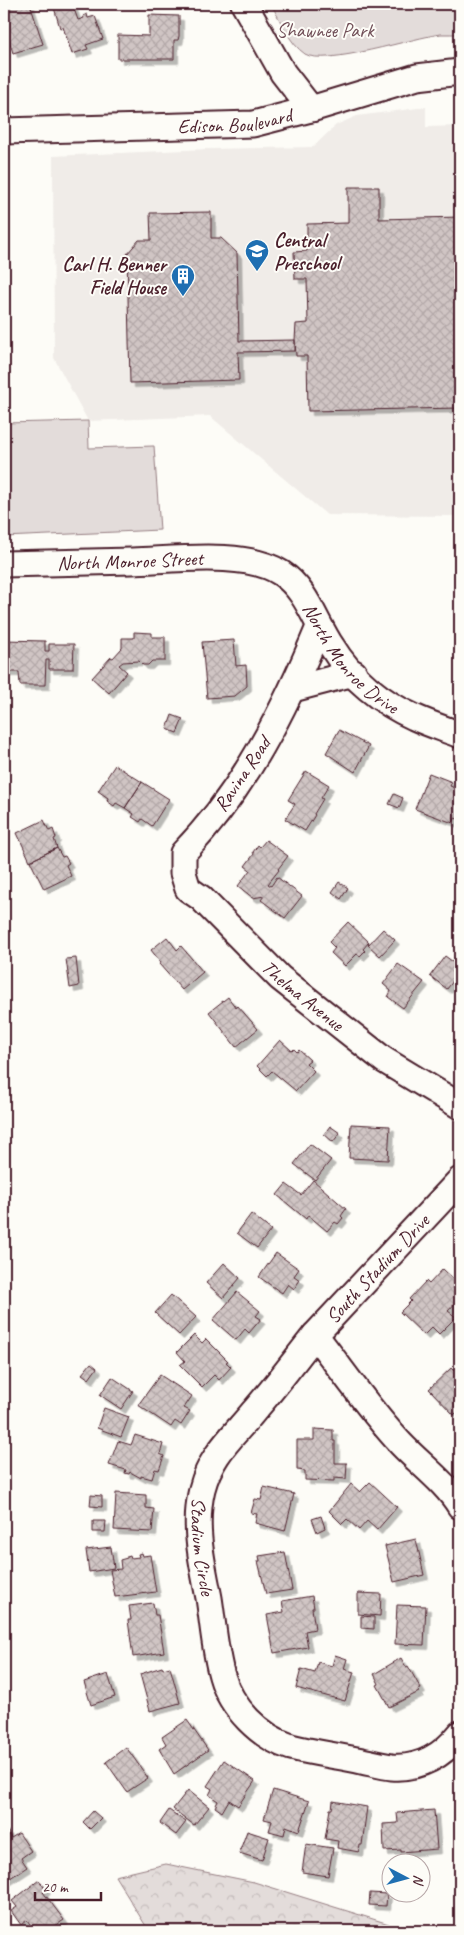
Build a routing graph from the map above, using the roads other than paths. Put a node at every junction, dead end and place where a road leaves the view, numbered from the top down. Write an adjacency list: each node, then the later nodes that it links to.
1 (244, 4): 3 (street)
2 (460, 72): 3 (street, Edison Boulevard)
3 (311, 109): 4 (street, Edison Boulevard)
4 (4, 131)
5 (257, 562): 6 (street, North Monroe Street); 7 (street, North Monroe Drive)
6 (4, 564)
7 (319, 627): 8 (street, North Monroe Drive); 9 (street, Ravina Road)
8 (354, 673): 9 (street); 10 (street, North Monroe Drive)
9 (293, 689): 11 (street, Ravina Road)
10 (460, 735)
11 (183, 853): 12 (street, Thelma Avenue)
12 (460, 1106)
13 (460, 1180): 14 (street, South Stadium Drive)
14 (316, 1335): 15 (street); 16 (street, Stadium Circle)
15 (460, 1506)
16 (460, 1734)

